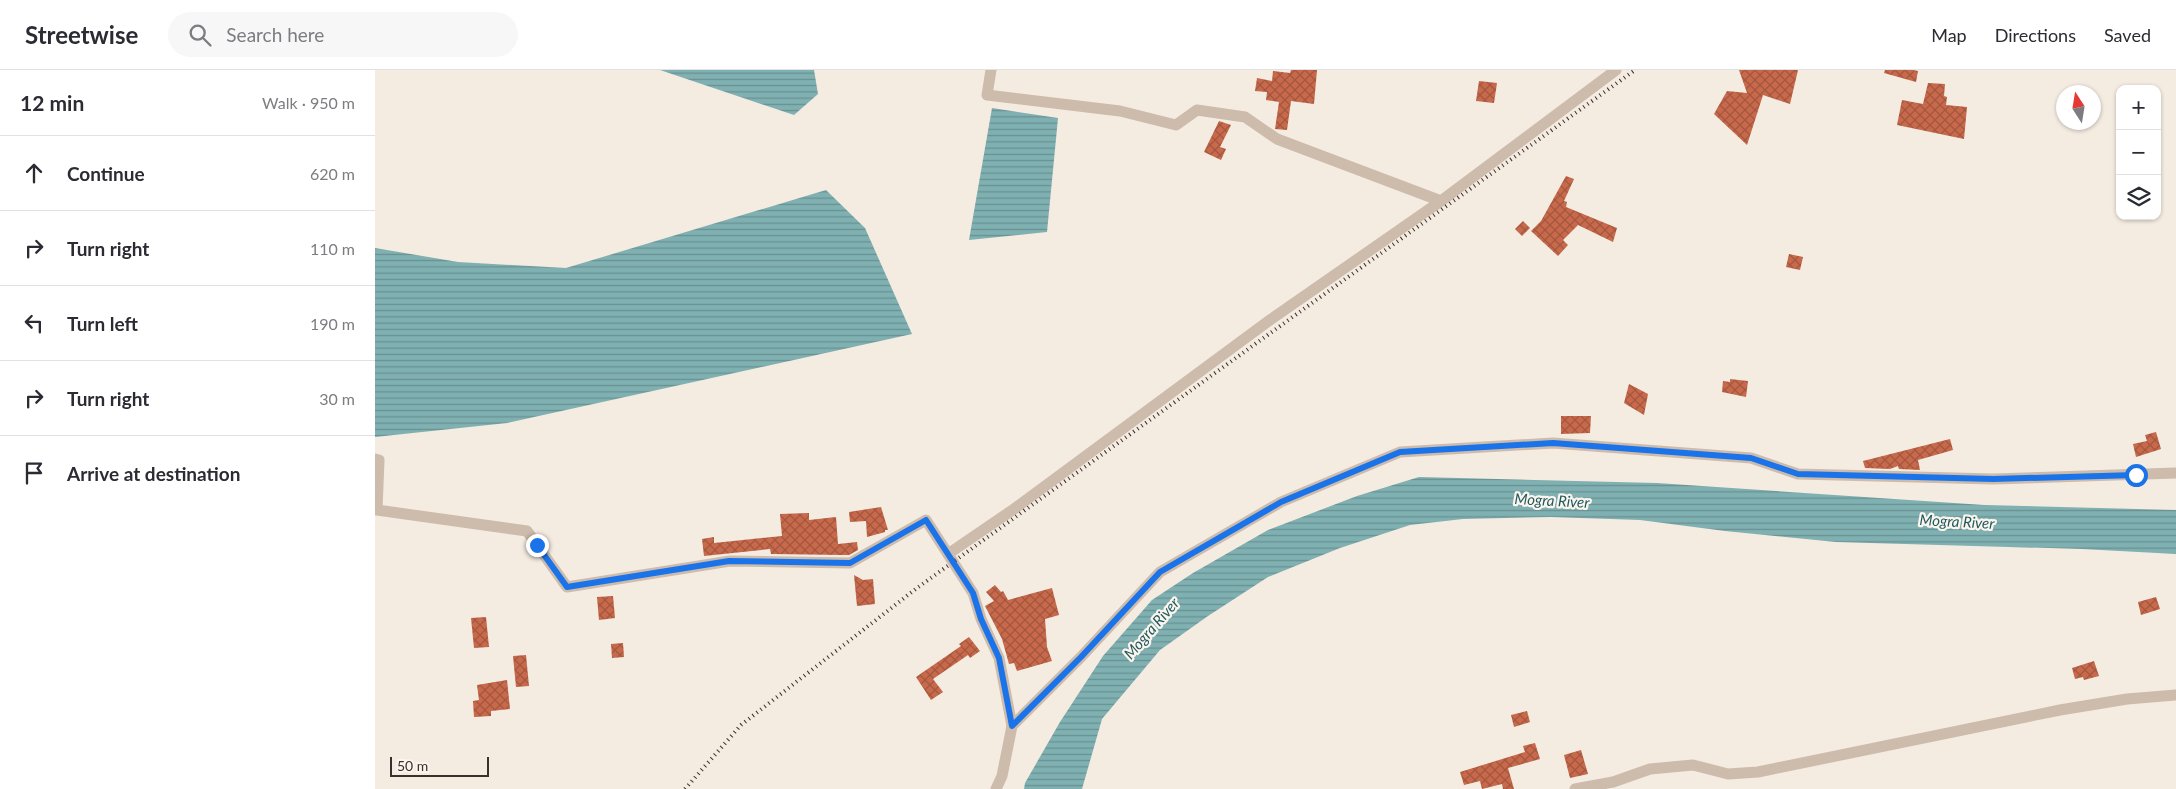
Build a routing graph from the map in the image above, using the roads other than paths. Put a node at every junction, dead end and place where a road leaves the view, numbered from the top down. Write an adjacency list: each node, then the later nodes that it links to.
1 (991, 70): 3 (street)
2 (1616, 70): 3 (street)
3 (1441, 201): 6 (street)
4 (375, 459): 6 (street)
5 (2176, 473): 8 (street)
6 (948, 554): 8 (street)
7 (2176, 695): 10 (street)
8 (1012, 726): 9 (street)
9 (996, 789)
10 (1575, 789)

